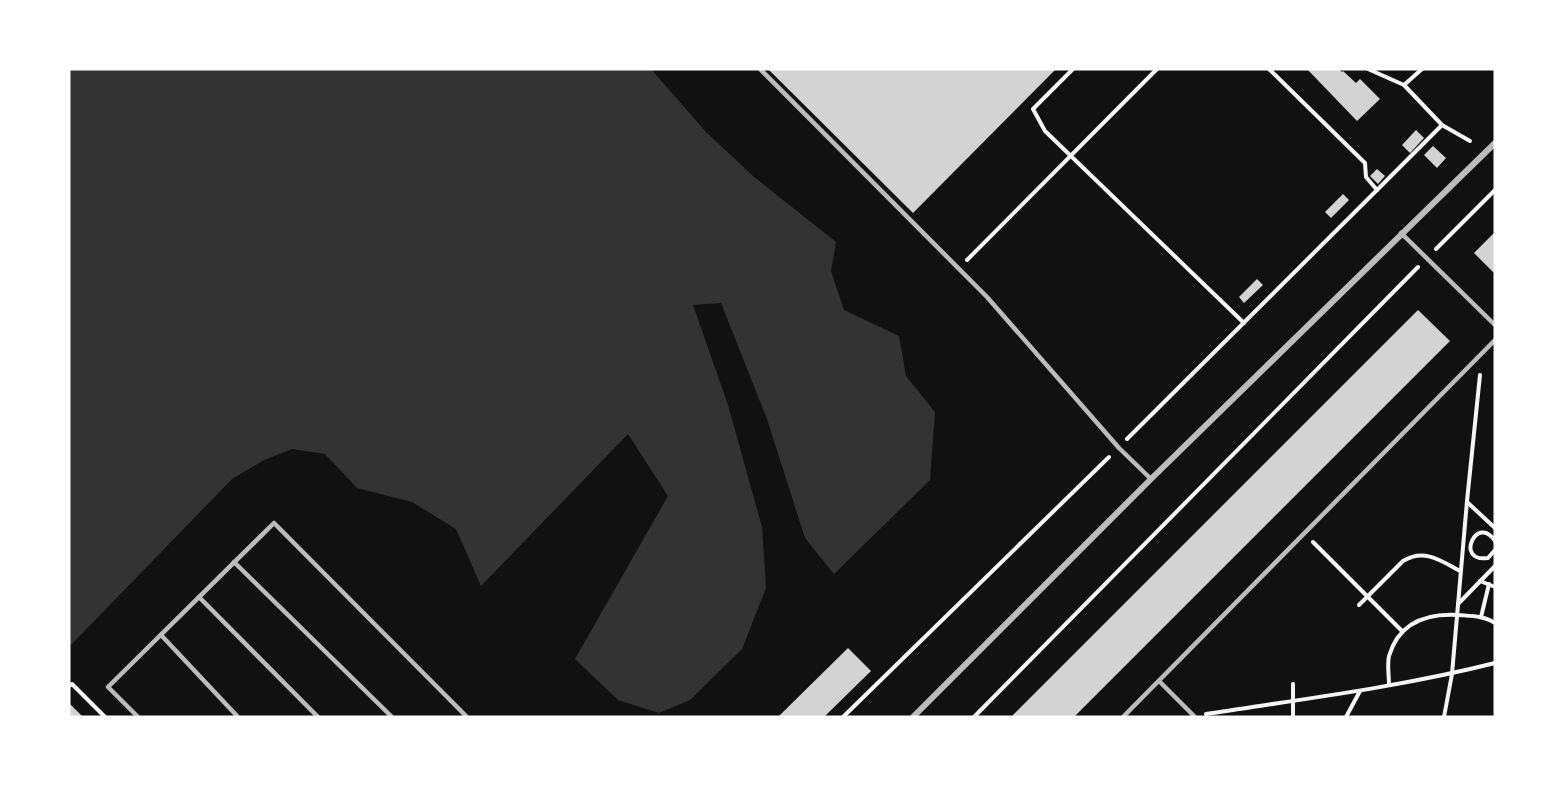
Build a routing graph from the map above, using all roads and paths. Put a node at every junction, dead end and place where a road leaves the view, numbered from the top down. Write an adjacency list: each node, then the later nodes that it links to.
1 (760, 69): 21 (lane)
2 (1073, 69): 11 (path)
3 (1157, 69): 11 (path)
4 (1269, 69): 12 (path)
5 (1368, 69): 7 (path)
6 (1422, 69): 7 (path)
7 (1404, 85): 8 (path)
8 (1442, 125): 9 (path); 12 (path)
9 (1470, 141)
10 (1495, 143): 14 (street)
11 (1070, 155): 16 (path); 17 (path)
12 (1377, 190): 17 (path)
13 (1495, 190): 15 (path)
14 (1401, 233): 15 (lane); 22 (street)
15 (1427, 259): 18 (lane); 63 (path)
16 (964, 262)
17 (1244, 323): 21 (path)
18 (1495, 325)
19 (1495, 340): 20 (lane)
20 (1482, 353): 23 (path); 25 (lane)
21 (1119, 448): 22 (lane); 61 (path)
22 (1151, 479): 62 (street)
23 (1467, 501): 24 (path); 27 (path)
24 (1495, 528)
25 (1305, 533): 38 (path); 48 (lane)
26 (1494, 537): 28 (path)
27 (1463, 545): 28 (path); 33 (path)
28 (1470, 545): 30 (path)
29 (1495, 550): 30 (path)
30 (1493, 557)
31 (234, 562): 37 (lane); 59 (lane); 60 (lane)
32 (1495, 566): 34 (path)
33 (1461, 572): 38 (path); 40 (path)
34 (1480, 581): 35 (path); 40 (path)
35 (1489, 584): 36 (path); 42 (path)
36 (1495, 587)
37 (199, 597): 45 (lane); 58 (lane)
38 (1368, 598): 39 (path); 44 (path)
39 (1359, 605)
40 (1458, 605): 41 (path)
41 (1457, 615): 42 (path); 44 (path); 47 (path)
42 (1481, 617): 43 (path)
43 (1494, 620)
44 (1402, 631): 50 (path)
45 (161, 635): 56 (lane); 57 (lane)
46 (1495, 663): 47 (path)
47 (1452, 674): 50 (path); 67 (path)
48 (1159, 681): 54 (lane); 64 (lane)
49 (1293, 684): 53 (path)
50 (1389, 684): 52 (path)
51 (69, 686): 55 (path)
52 (1360, 691): 53 (path); 66 (path)
53 (1293, 701): 54 (path); 65 (path)
54 (1194, 716)
55 (105, 717)
56 (138, 717)
57 (238, 717)
58 (318, 717)
59 (392, 717)
60 (467, 717)
61 (843, 717)
62 (913, 717)
63 (974, 717)
64 (1123, 717)
65 (1293, 717)
66 (1346, 717)
67 (1444, 717)

